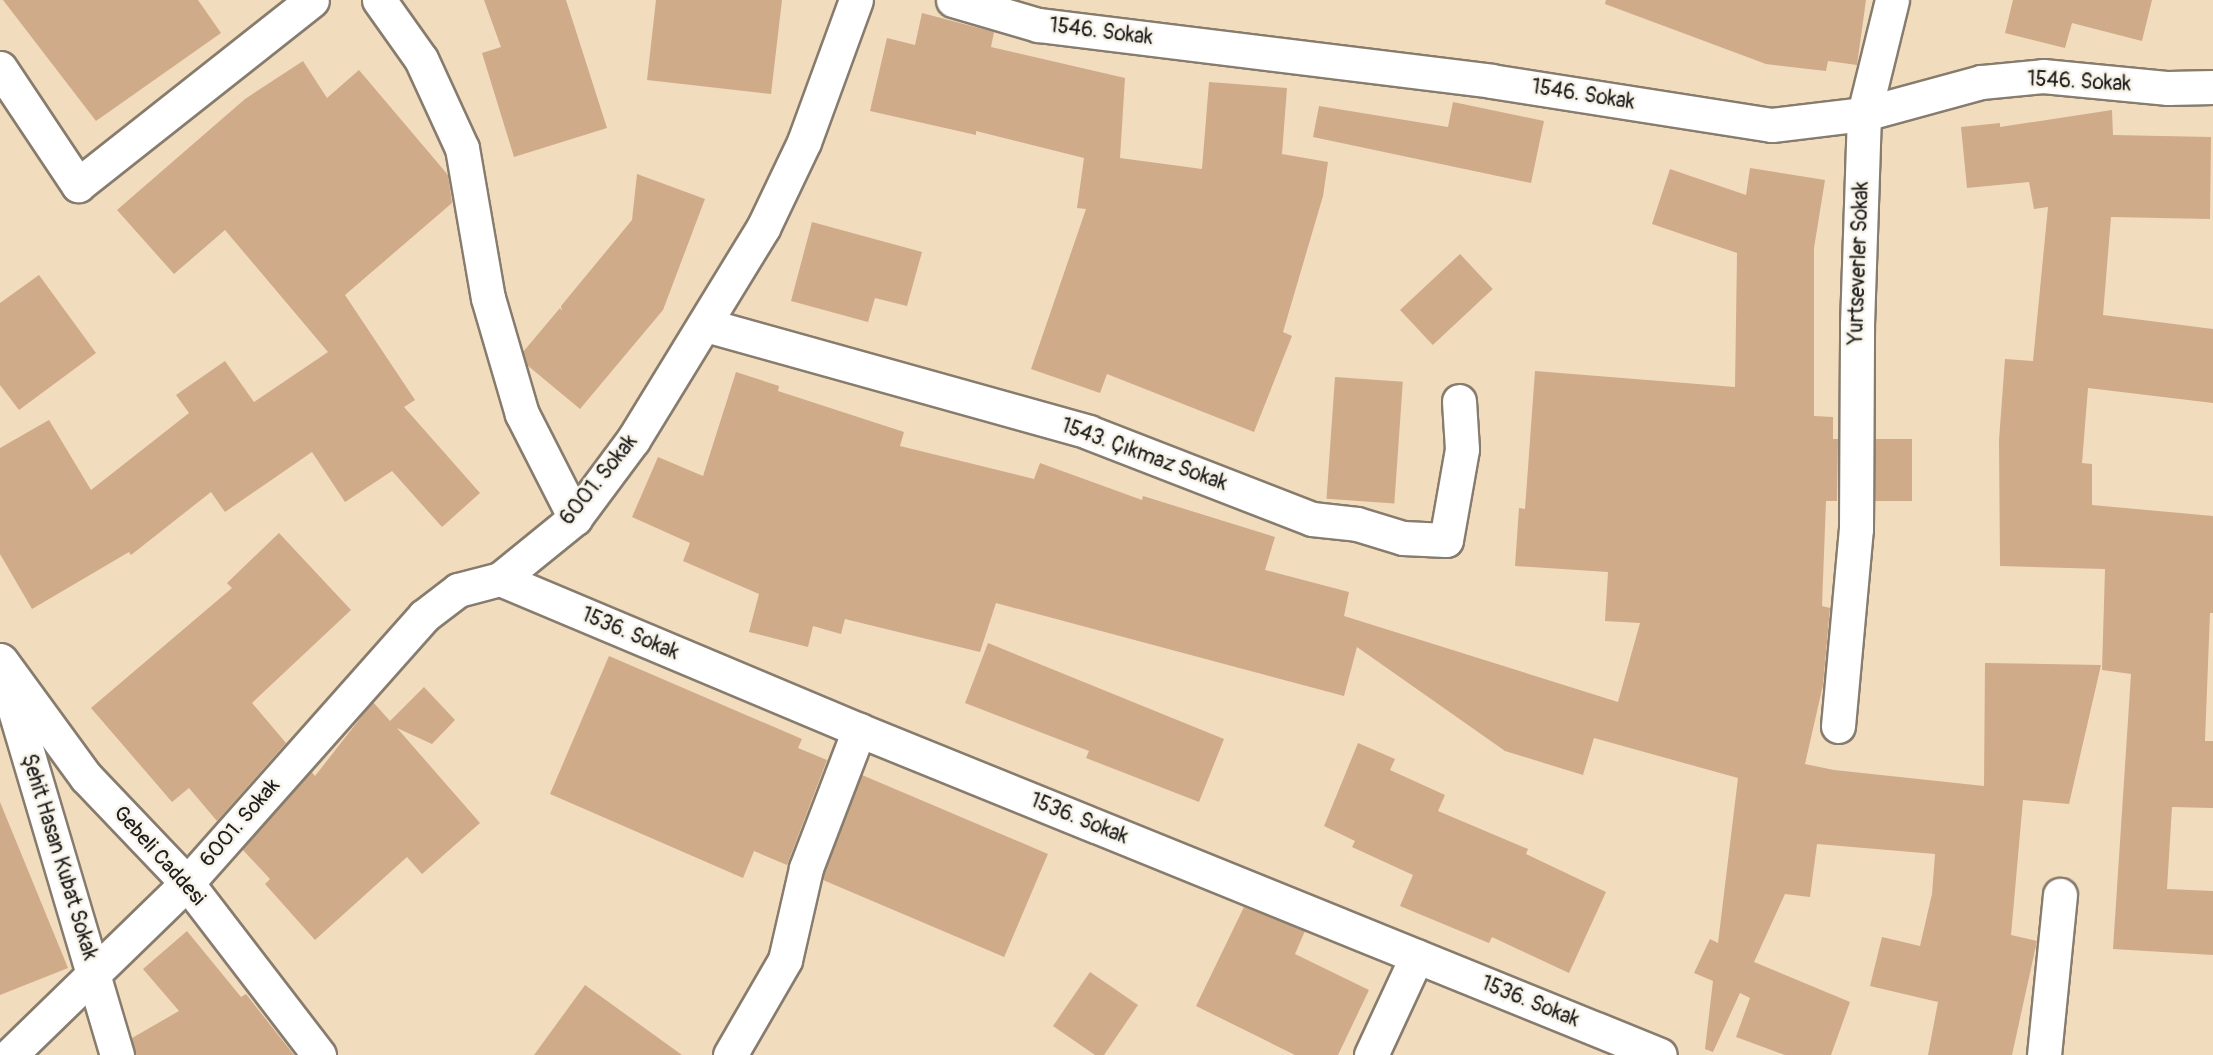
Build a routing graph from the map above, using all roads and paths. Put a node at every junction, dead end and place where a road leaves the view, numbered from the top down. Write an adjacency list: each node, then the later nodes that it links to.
1 (312, 0): 6 (street)
2 (379, 0): 11 (street)
3 (856, 0): 9 (street, 6001. Sokak)
4 (953, 0): 8 (street, 1546. Sokak)
5 (1892, 0): 8 (street, Yurtseverler Sokak)
6 (0, 68)
7 (2213, 87): 8 (street, 1546. Sokak)
8 (1864, 114): 14 (street, Yurtseverler Sokak)
9 (706, 325): 10 (street, 1543. Çıkmaz Sokak); 11 (street, 6001. Sokak)
10 (1459, 401)
11 (575, 518): 12 (street, 6001. Sokak)
12 (500, 579): 15 (street, 1536. Sokak); 16 (street, 6001. Sokak)
13 (0, 658): 16 (street, Gebeli Caddesi); 19 (street, Şehit Hasan Kubat Sokak)
14 (1838, 726)
15 (859, 730): 18 (street, 1536. Sokak); 23 (street)
16 (187, 883): 19 (street, 6001. Sokak); 22 (street, Gebeli Caddesi)
17 (2060, 895): 26 (street)
18 (1417, 956): 24 (street); 25 (street, 1536. Sokak)
19 (95, 974): 20 (street, 6001. Sokak); 21 (street, Şehit Hasan Kubat Sokak)
20 (10, 1055)
21 (117, 1055)
22 (319, 1055)
23 (730, 1055)
24 (1371, 1055)
25 (1660, 1055)
26 (2044, 1055)

